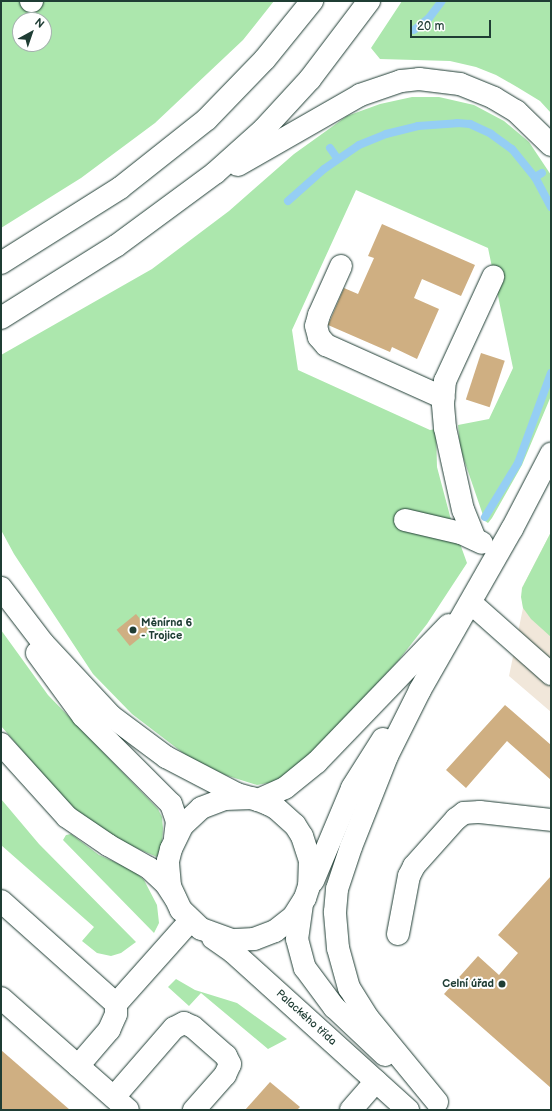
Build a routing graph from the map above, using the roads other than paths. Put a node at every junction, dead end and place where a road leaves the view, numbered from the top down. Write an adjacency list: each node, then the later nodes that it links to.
1 (312, 1): 5 (main road)
2 (369, 1): 4 (main road)
3 (551, 145): 4 (main road)
4 (187, 195): 8 (main road)
5 (1, 263)
6 (341, 266): 9 (main road)
7 (493, 277): 9 (main road)
8 (1, 318)
9 (444, 398): 14 (main road)
10 (551, 447): 12 (main road)
11 (551, 454): 12 (main road)
12 (525, 504): 15 (main road)
13 (405, 520): 14 (main road)
14 (475, 539): 15 (main road)
15 (498, 554): 17 (main road)
16 (1, 588): 21 (main road); 23 (main road)
17 (471, 602): 18 (main road); 19 (main road); 21 (main road)
18 (551, 674)
19 (420, 690): 25 (main road); 34 (main road)
20 (1, 744): 24 (main road)
21 (255, 799): 23 (main road); 25 (main road)
22 (551, 820): 28 (main road)
23 (175, 837): 24 (main road)
24 (174, 898): 27 (main road)
25 (303, 901): 27 (main road); 34 (main road)
26 (1, 902): 30 (main road)
27 (196, 925): 30 (main road); 32 (main road, Palackého třída)
28 (398, 934)
29 (1, 998): 31 (main road)
30 (116, 1004): 31 (main road)
31 (78, 1066): 33 (main road)
32 (376, 1081): 36 (main road); 37 (main road, Palackého třída)
33 (121, 1104): 35 (main road)
34 (440, 1106)
35 (194, 1110)
36 (351, 1110)
37 (408, 1110)

